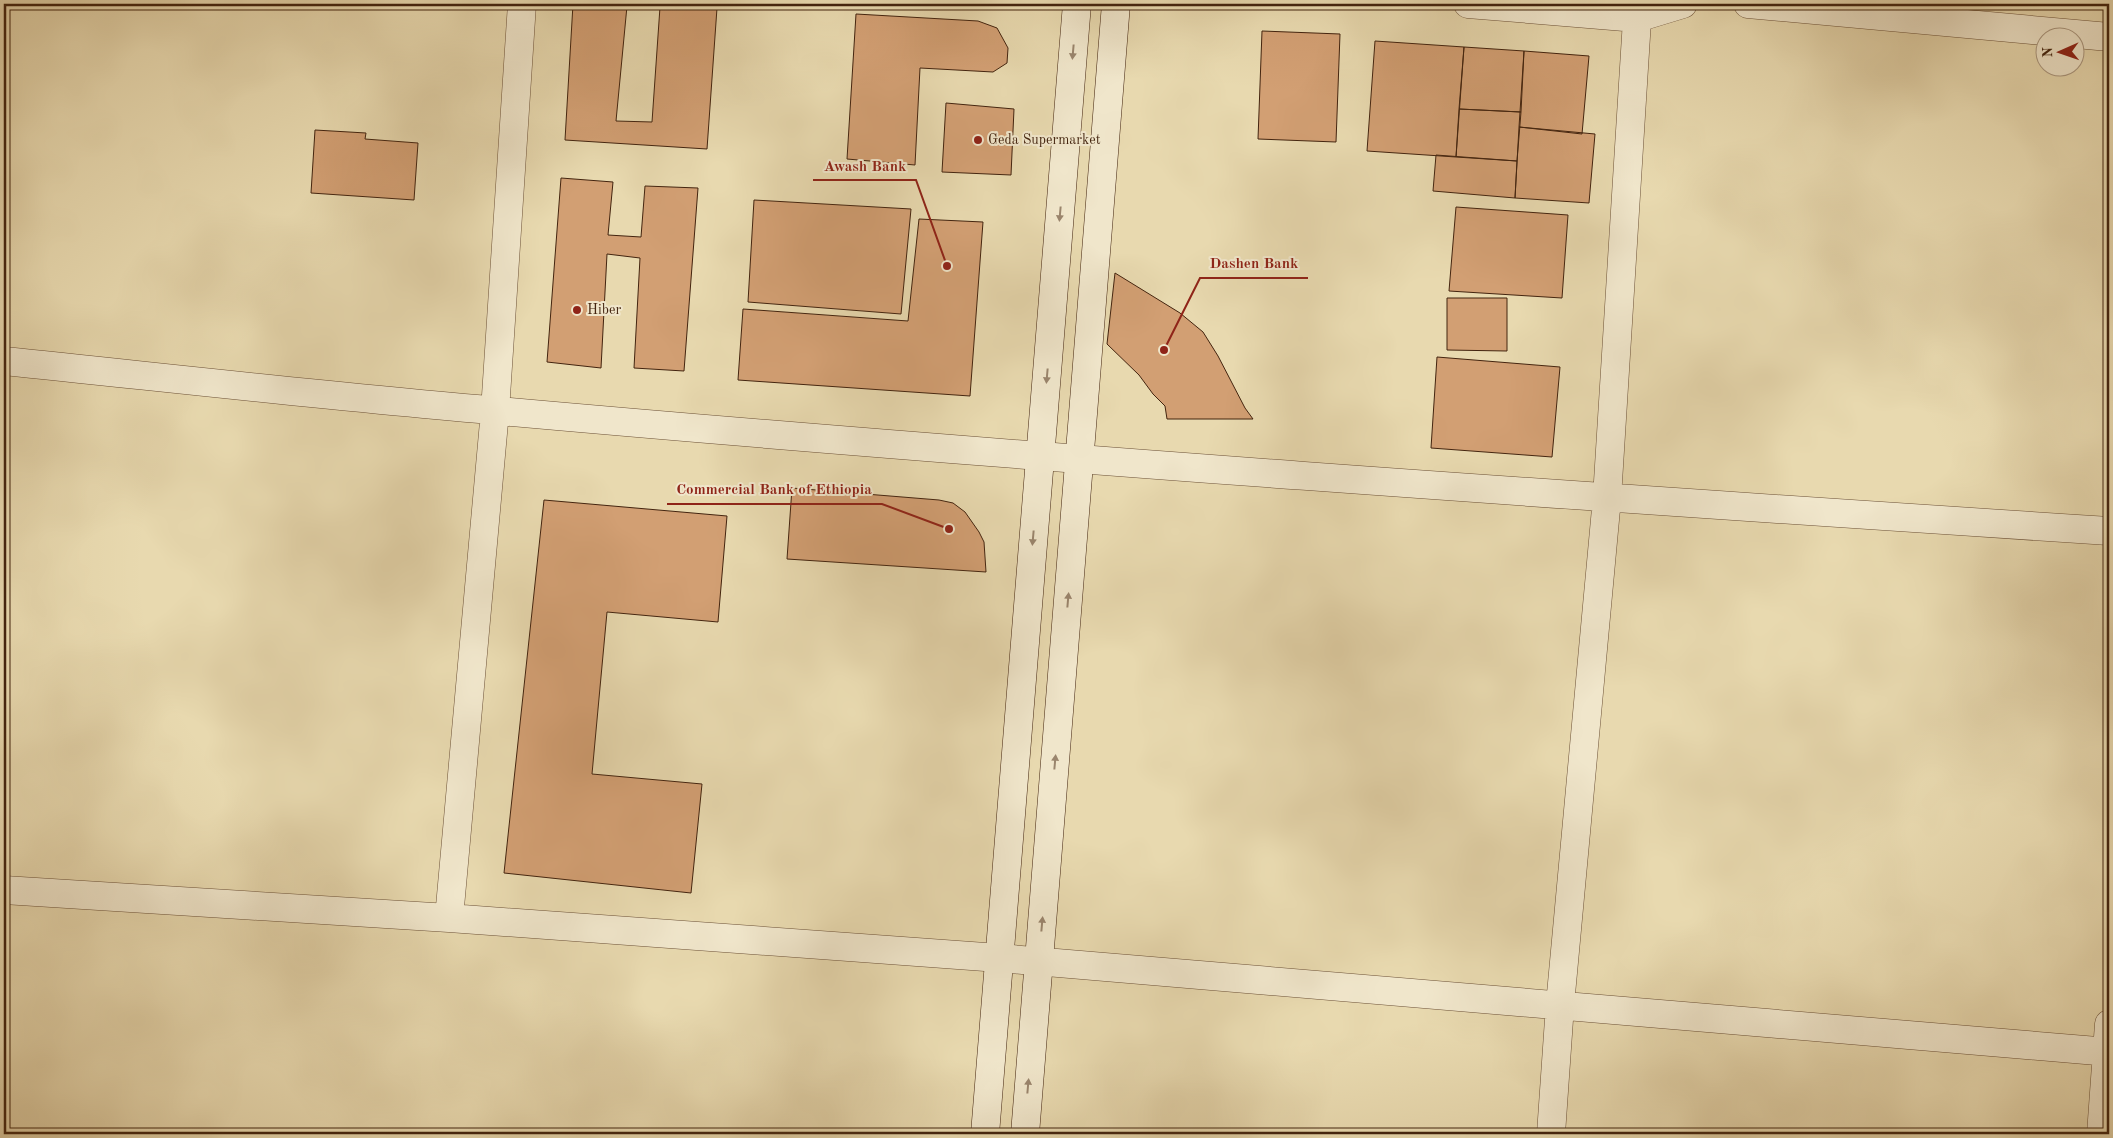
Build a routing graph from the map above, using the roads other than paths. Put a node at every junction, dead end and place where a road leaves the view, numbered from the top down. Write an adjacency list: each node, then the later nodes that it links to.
1 (522, 4): 10 (street)
2 (1077, 4): 11 (street, one-way to 11)
3 (1116, 4): 12 (street)
4 (1468, 4): 7 (street)
5 (1682, 4): 7 (street)
6 (1748, 4): 8 (street)
7 (1638, 11): 13 (street)
8 (2109, 37)
9 (4, 361): 10 (street)
10 (495, 411): 11 (street); 16 (street)
11 (1040, 457): 12 (street); 17 (street, one-way to 17)
12 (1079, 460): 13 (street); 18 (street, one-way to 12)
13 (1607, 498): 14 (street); 19 (street)
14 (2109, 531)
15 (4, 890): 16 (street)
16 (449, 918): 17 (street)
17 (999, 958): 18 (street); 22 (street)
18 (1038, 961): 19 (street); 23 (street, one-way to 18)
19 (1560, 1005): 21 (street); 24 (street)
20 (2109, 1024): 21 (street)
21 (2108, 1052): 25 (street)
22 (985, 1134)
23 (1024, 1134)
24 (1551, 1134)
25 (2101, 1134)

